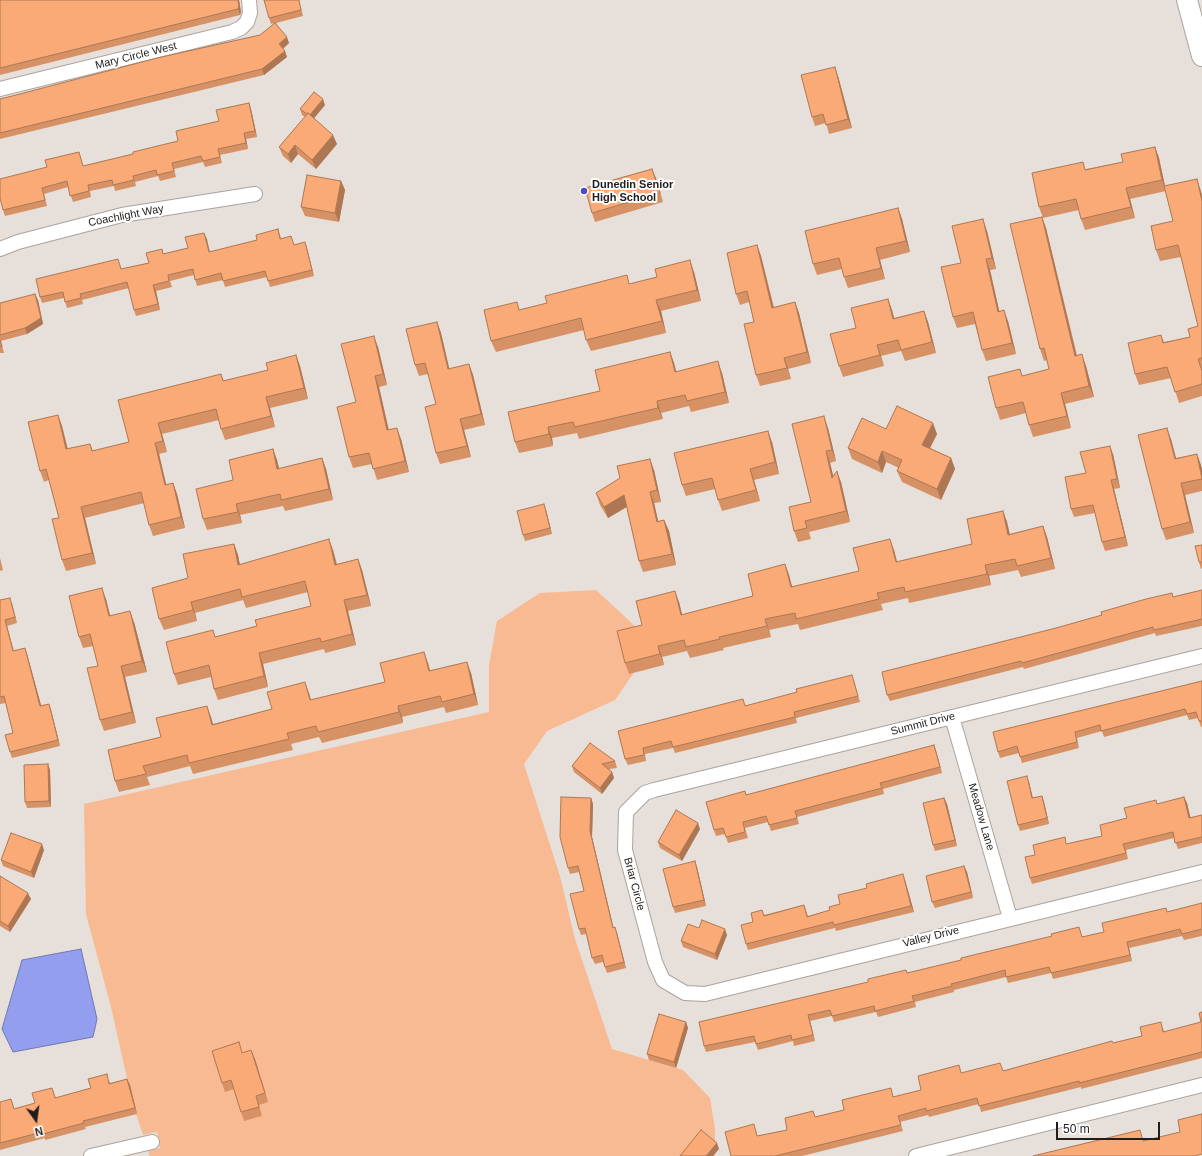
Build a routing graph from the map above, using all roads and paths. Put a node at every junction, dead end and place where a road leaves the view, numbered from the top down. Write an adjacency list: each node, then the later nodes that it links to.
1 (249, 0): 4 (street, Mary Circle West)
2 (1187, 0): 3 (street)
3 (1202, 56)
4 (0, 89)
5 (254, 194): 6 (street, Coachlight Way)
6 (0, 249)
7 (1202, 656): 8 (street, Summit Drive)
8 (952, 717): 9 (street, Summit Drive); 11 (street, Meadow Lane)
9 (645, 794): 12 (street, Briar Circle)
10 (1202, 872): 11 (street, Valley Drive)
11 (1010, 918): 12 (street, Valley Drive)
12 (663, 980)
13 (1202, 1085): 16 (street)
14 (152, 1142): 15 (street)
15 (91, 1156)
16 (916, 1156)

